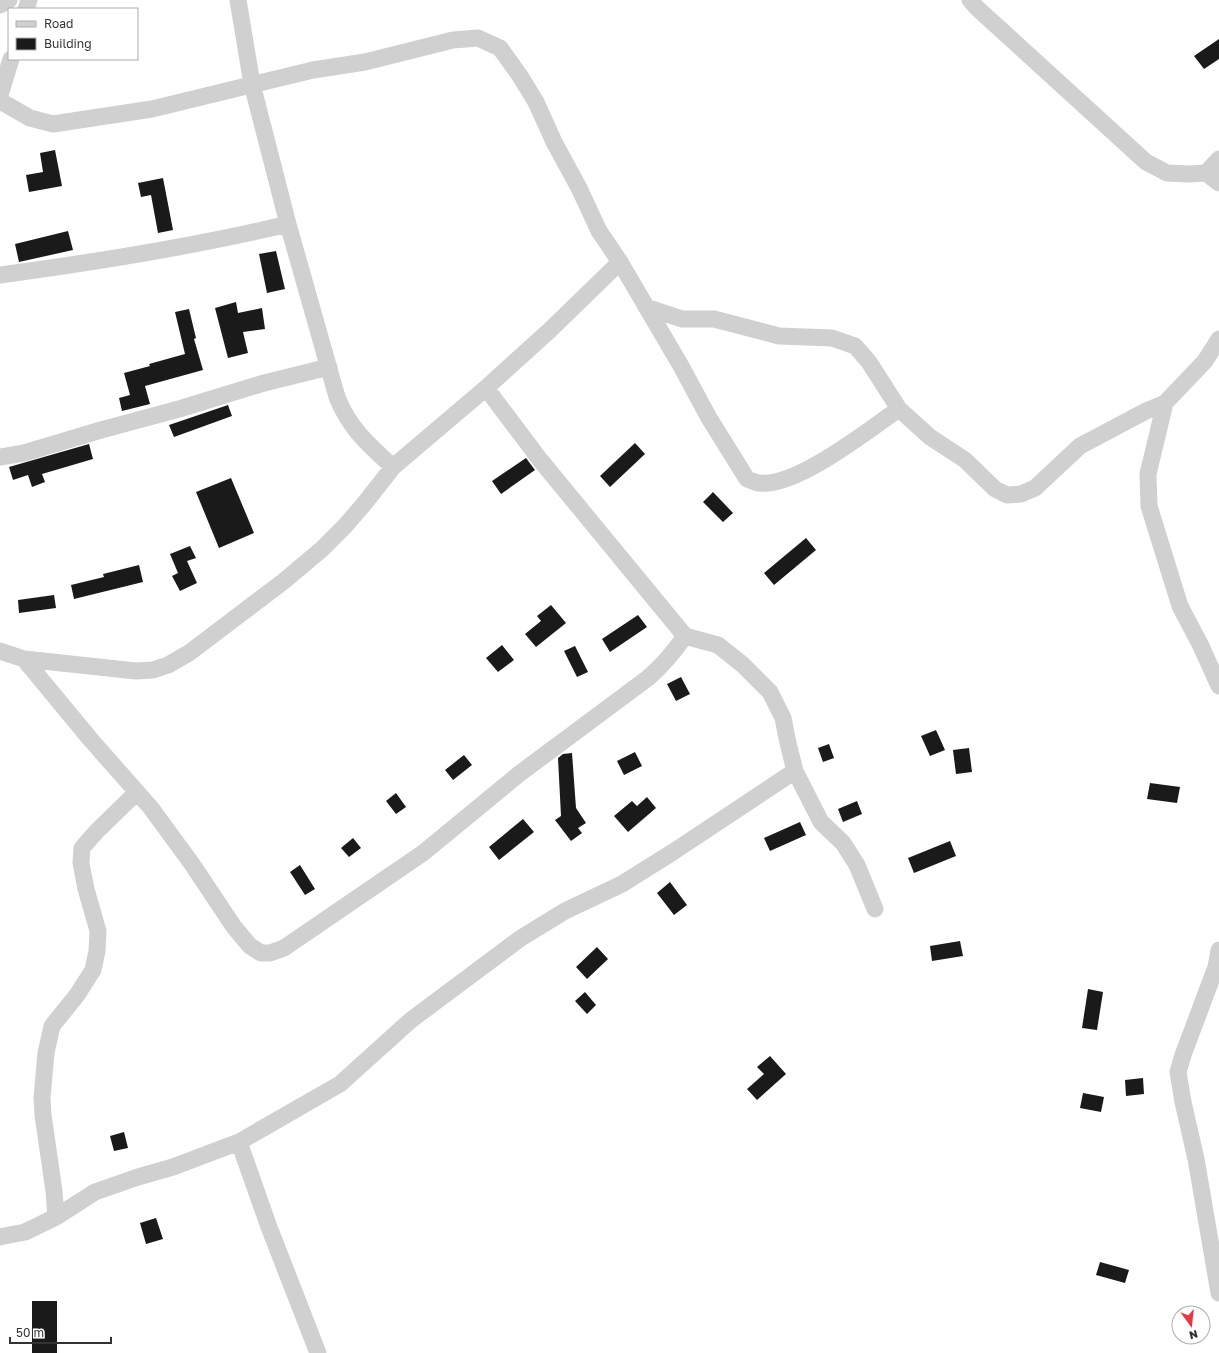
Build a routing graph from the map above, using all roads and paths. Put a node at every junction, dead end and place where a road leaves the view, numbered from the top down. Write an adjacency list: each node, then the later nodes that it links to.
1 (9, 0): 4 (street)
2 (238, 0): 6 (street)
3 (970, 0): 10 (street)
4 (0, 5)
5 (11, 60): 7 (street)
6 (252, 84): 8 (street); 12 (street); 13 (street)
7 (0, 95)
8 (0, 101)
9 (1219, 159): 10 (street)
10 (1206, 173): 11 (street)
11 (1219, 183)
12 (288, 224): 14 (street); 17 (street)
13 (620, 262): 15 (street); 18 (street)
14 (0, 275)
15 (646, 307): 20 (street); 20 (street)
16 (1219, 339): 19 (street)
17 (329, 367): 21 (street); 22 (street)
18 (486, 388): 22 (street); 23 (street)
19 (1165, 403): 20 (street); 26 (street)
20 (899, 409)
21 (0, 457)
22 (393, 467): 25 (street)
23 (685, 636): 27 (street); 28 (street)
24 (0, 651): 25 (street)
25 (24, 659): 28 (street)
26 (1219, 686)
27 (795, 771): 29 (street); 31 (street)
28 (137, 792): 32 (street)
29 (875, 909)
30 (1219, 950): 34 (street)
31 (240, 1142): 32 (street); 35 (street)
32 (56, 1217): 33 (street)
33 (0, 1237)
34 (1219, 1293)
35 (318, 1353)

